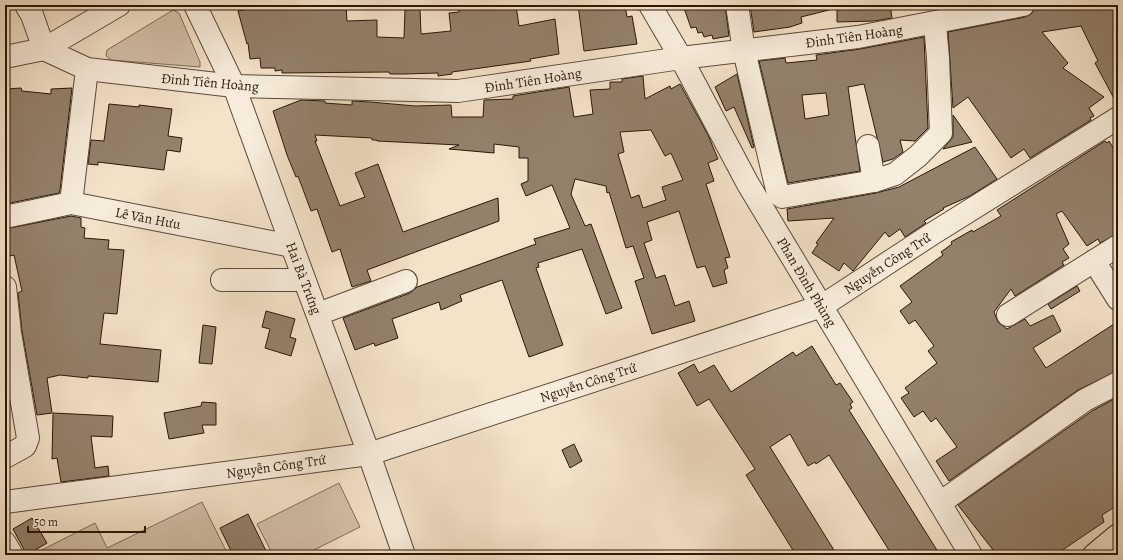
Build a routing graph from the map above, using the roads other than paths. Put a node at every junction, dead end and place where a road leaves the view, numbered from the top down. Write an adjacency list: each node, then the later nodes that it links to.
1 (26, 5): 8 (street)
2 (119, 5): 8 (street)
3 (195, 5): 13 (street, Hai Bà Trưng)
4 (650, 5): 11 (street, Phan Đình Phùng)
5 (737, 5): 9 (street)
6 (1023, 5): 7 (street, Đinh Tiên Hoàng)
7 (935, 24): 9 (street, Đinh Tiên Hoàng); 16 (street)
8 (44, 49): 10 (street); 12 (street, Đinh Tiên Hoàng)
9 (744, 51): 11 (street, Đinh Tiên Hoàng); 16 (street)
10 (5, 57)
11 (681, 58): 13 (street, Đinh Tiên Hoàng); 27 (street, Phan Đình Phùng)
12 (87, 69): 13 (street, Đinh Tiên Hoàng); 17 (street)
13 (234, 86): 19 (street, Hai Bà Trưng)
14 (1118, 118): 27 (street, Nguyễn Công Trứ)
15 (868, 146): 16 (street)
16 (874, 181)
17 (71, 203): 18 (street, Lê Văn Hưu); 19 (street, Lê Văn Hưu)
18 (5, 217)
19 (292, 246): 23 (street, Hai Bà Trưng)
20 (1118, 246): 21 (street)
21 (1094, 262): 26 (street); 29 (street)
22 (222, 280): 23 (street)
23 (304, 280): 28 (street, Hai Bà Trưng)
24 (406, 281): 28 (street)
25 (5, 287): 32 (street)
26 (1118, 299)
27 (822, 306): 31 (street, Nguyễn Công Trứ); 34 (street, Phan Đình Phùng)
28 (318, 314): 31 (street, Hai Bà Trưng)
29 (1008, 315)
30 (1118, 382): 34 (street)
31 (370, 454): 33 (street, Nguyễn Công Trứ); 38 (street, Hai Bà Trưng)
32 (5, 457)
33 (5, 502)
34 (940, 502): 39 (street, Phan Đình Phùng)
35 (1118, 535): 40 (main road)
36 (5, 543): 37 (street)
37 (12, 555)
38 (404, 555)
39 (971, 555)
40 (1094, 555)

